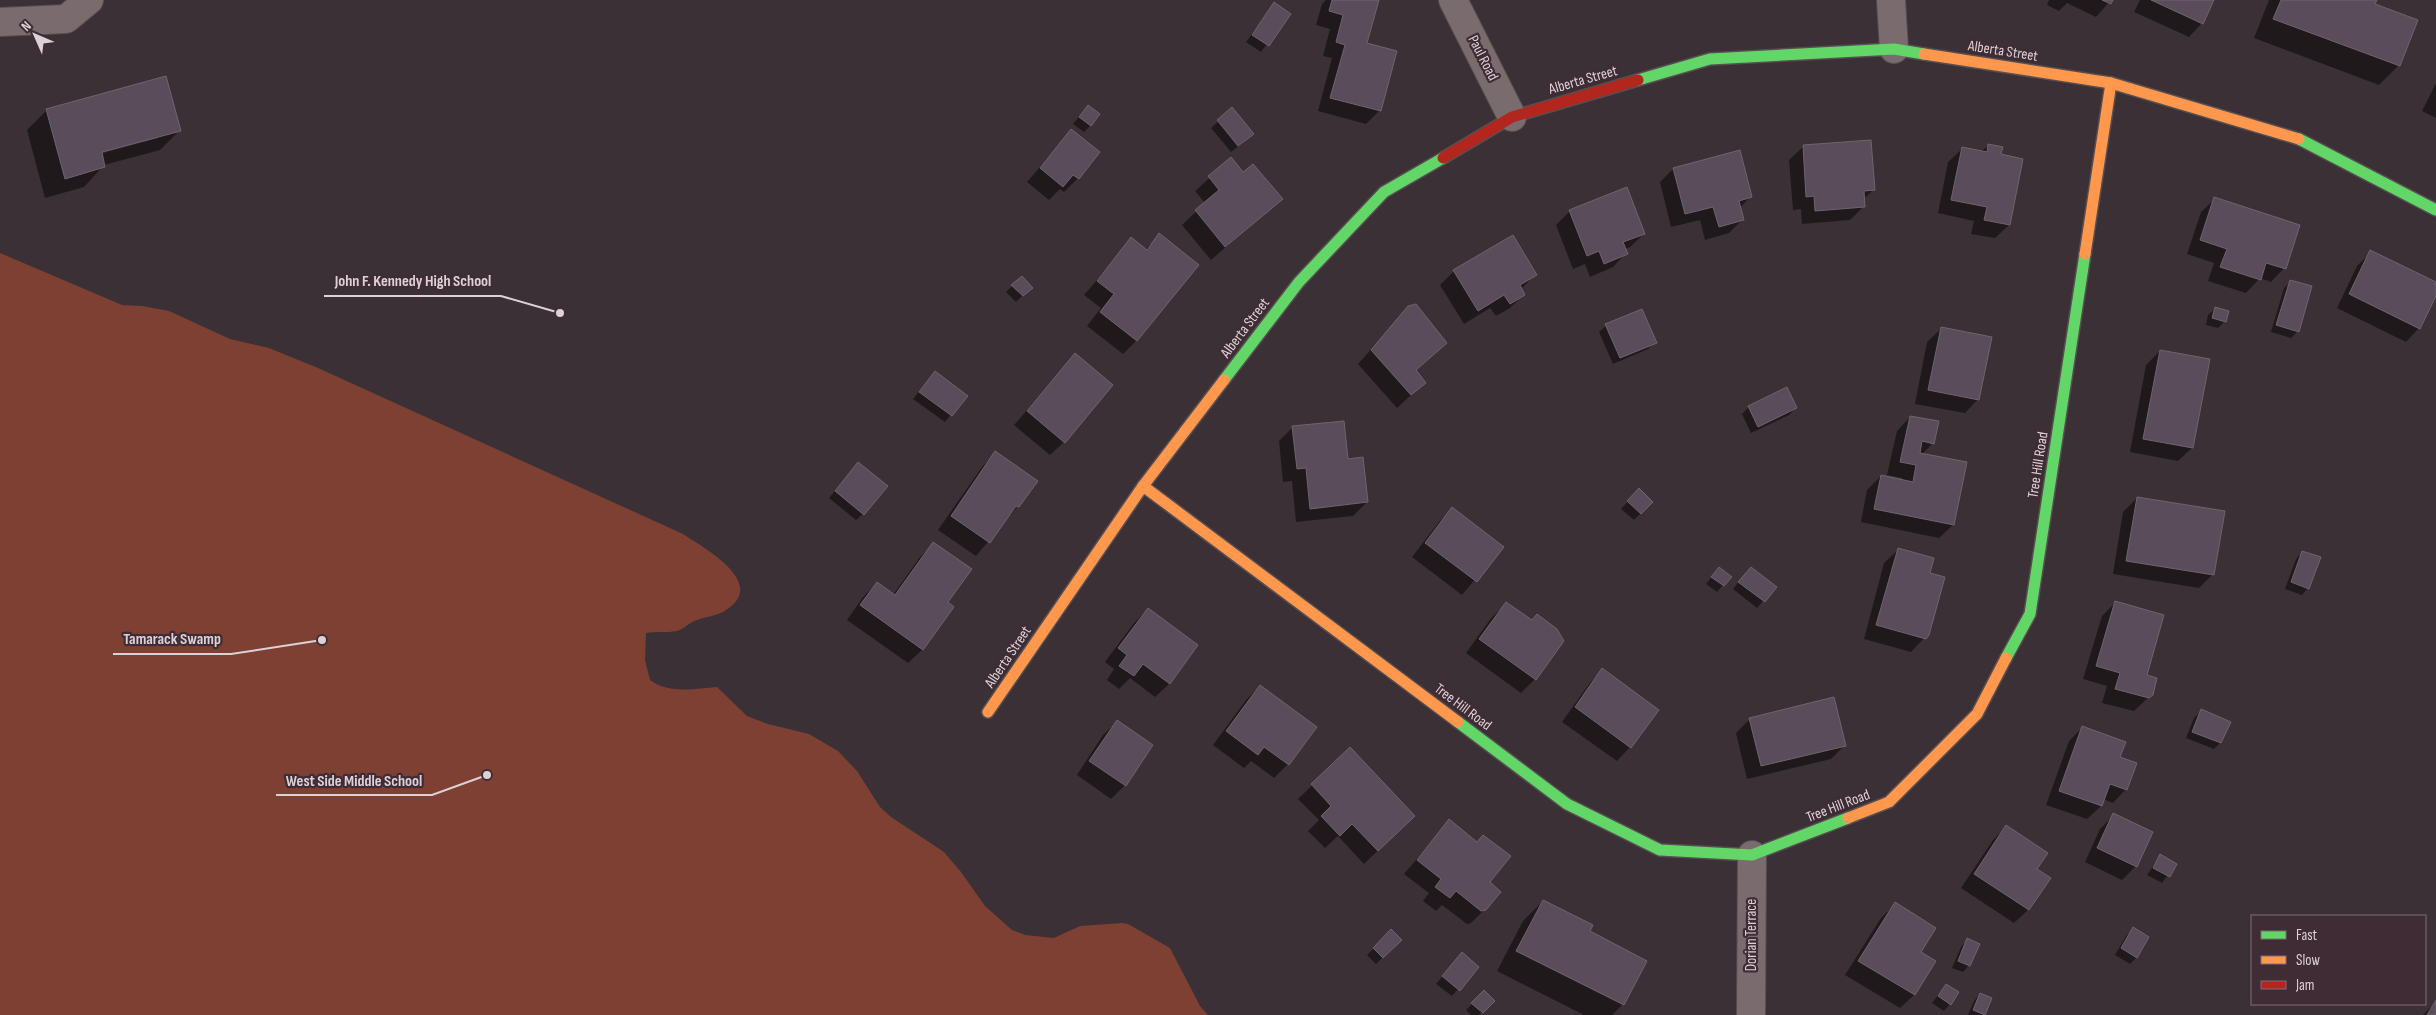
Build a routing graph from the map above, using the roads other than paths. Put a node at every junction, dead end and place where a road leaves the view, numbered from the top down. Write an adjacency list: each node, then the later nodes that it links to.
1 (89, 0): 4 (street)
2 (1453, 0): 7 (street, Paul Road)
3 (1891, 0): 5 (street)
4 (0, 22)
5 (1894, 49): 6 (street, Alberta Street); 7 (street, Alberta Street)
6 (2111, 84): 8 (street, Alberta Street); 11 (street, Tree Hill Road)
7 (1512, 117): 9 (street, Alberta Street)
8 (2436, 210)
9 (1143, 486): 10 (street, Alberta Street); 11 (street, Tree Hill Road)
10 (988, 712)
11 (1752, 855): 12 (street, Dorian Terrace)
12 (1751, 1015)

